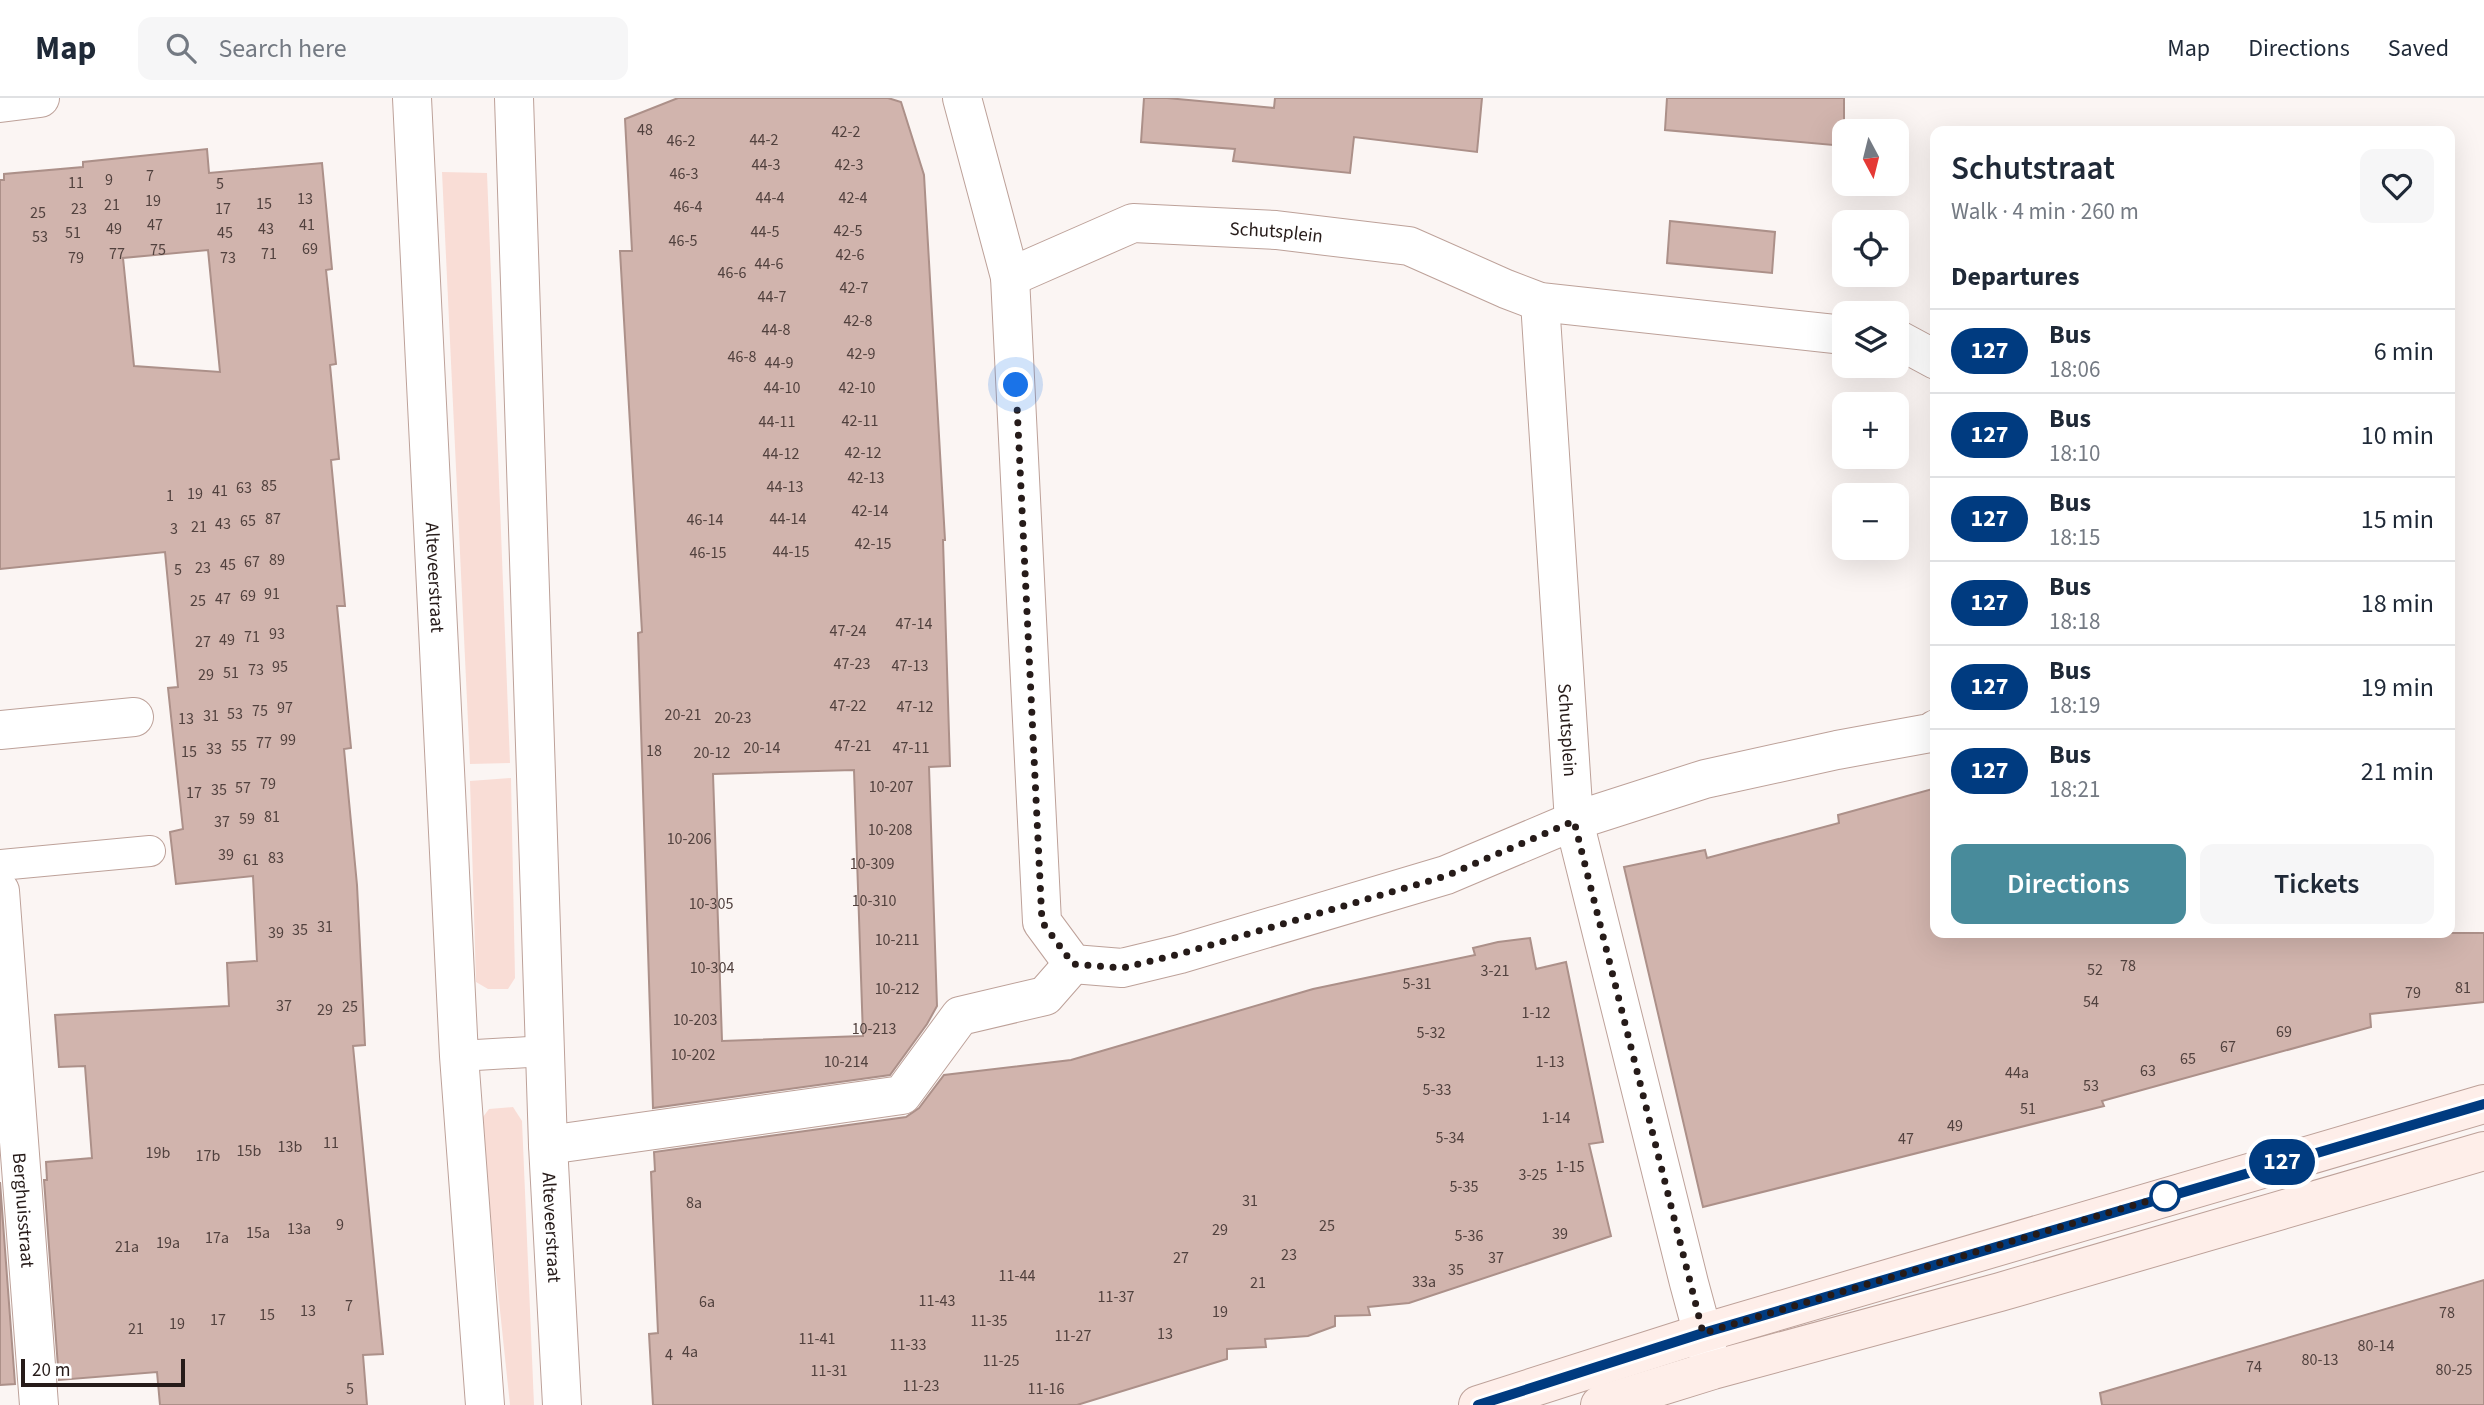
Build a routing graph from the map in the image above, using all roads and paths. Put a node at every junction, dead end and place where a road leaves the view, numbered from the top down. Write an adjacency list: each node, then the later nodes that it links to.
1 (40, 98): 5 (street)
2 (412, 98): 20 (street, Alteveerstraat)
3 (514, 98): 19 (street, Alteveerstraat)
4 (962, 98): 6 (street)
5 (0, 103)
6 (1010, 277): 7 (street, Schutsplein); 18 (street)
7 (1540, 302): 8 (street, Schutsplein); 14 (street, Schutsplein)
8 (1832, 334)
9 (1909, 345): 10 (street)
10 (1930, 357)
11 (134, 717): 12 (street)
12 (0, 730)
13 (1930, 733): 14 (street)
14 (1574, 821): 18 (street); 25 (street, Schutsplein)
15 (150, 851): 16 (lane)
16 (0, 865)
17 (0, 891): 21 (street, Berghuisstraat)
18 (1073, 964): 23 (street)
19 (546, 1051): 20 (lane); 23 (street, Alteveerstraat)
20 (459, 1056): 29 (street, Alteveerstraat)
21 (7, 1087): 28 (street, Berghuisstraat)
22 (2484, 1104): 25 (main road)
23 (548, 1145): 30 (street, Alteveerstraat)
24 (2484, 1151): 26 (main road)
25 (1703, 1333): 26 (street, Schutsplein); 27 (main road)
26 (1713, 1370): 32 (main road)
27 (1548, 1395): 31 (main road)
28 (39, 1405)
29 (485, 1405)
30 (562, 1405)
31 (1478, 1405)
32 (1600, 1405)

